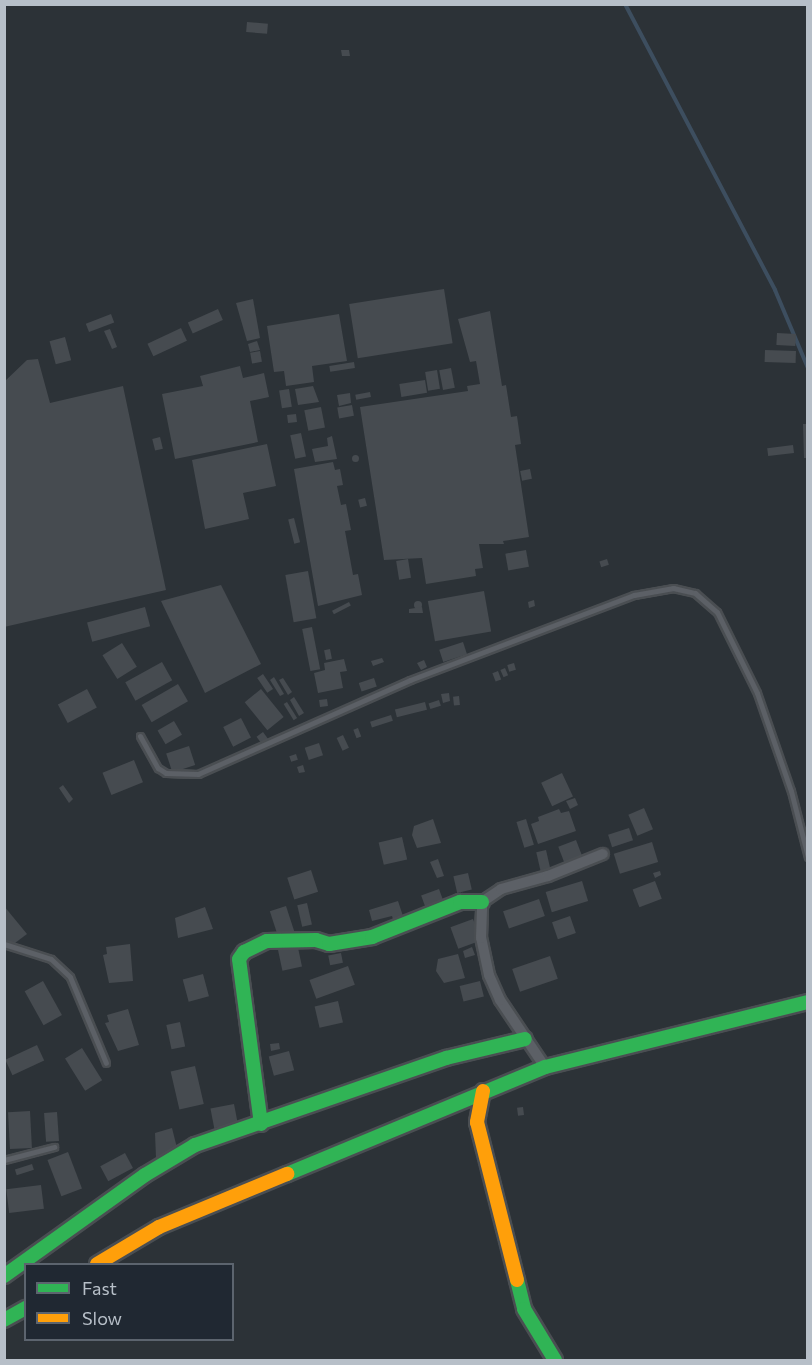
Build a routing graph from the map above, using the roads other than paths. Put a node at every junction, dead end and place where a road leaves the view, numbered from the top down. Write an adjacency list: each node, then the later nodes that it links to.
1 (140, 736): 3 (lane)
2 (603, 854): 4 (street)
3 (807, 857)
4 (482, 902): 7 (street); 11 (street)
5 (4, 944): 8 (lane)
6 (807, 1002): 9 (street)
7 (525, 1039): 9 (street); 11 (street)
8 (106, 1063)
9 (545, 1067): 10 (street)
10 (483, 1091): 14 (street); 18 (street)
11 (261, 1124): 15 (street)
12 (54, 1146): 13 (lane)
13 (4, 1160)
14 (99, 1263)
15 (4, 1276)
16 (24, 1309): 17 (street)
17 (4, 1320)
18 (555, 1360)

